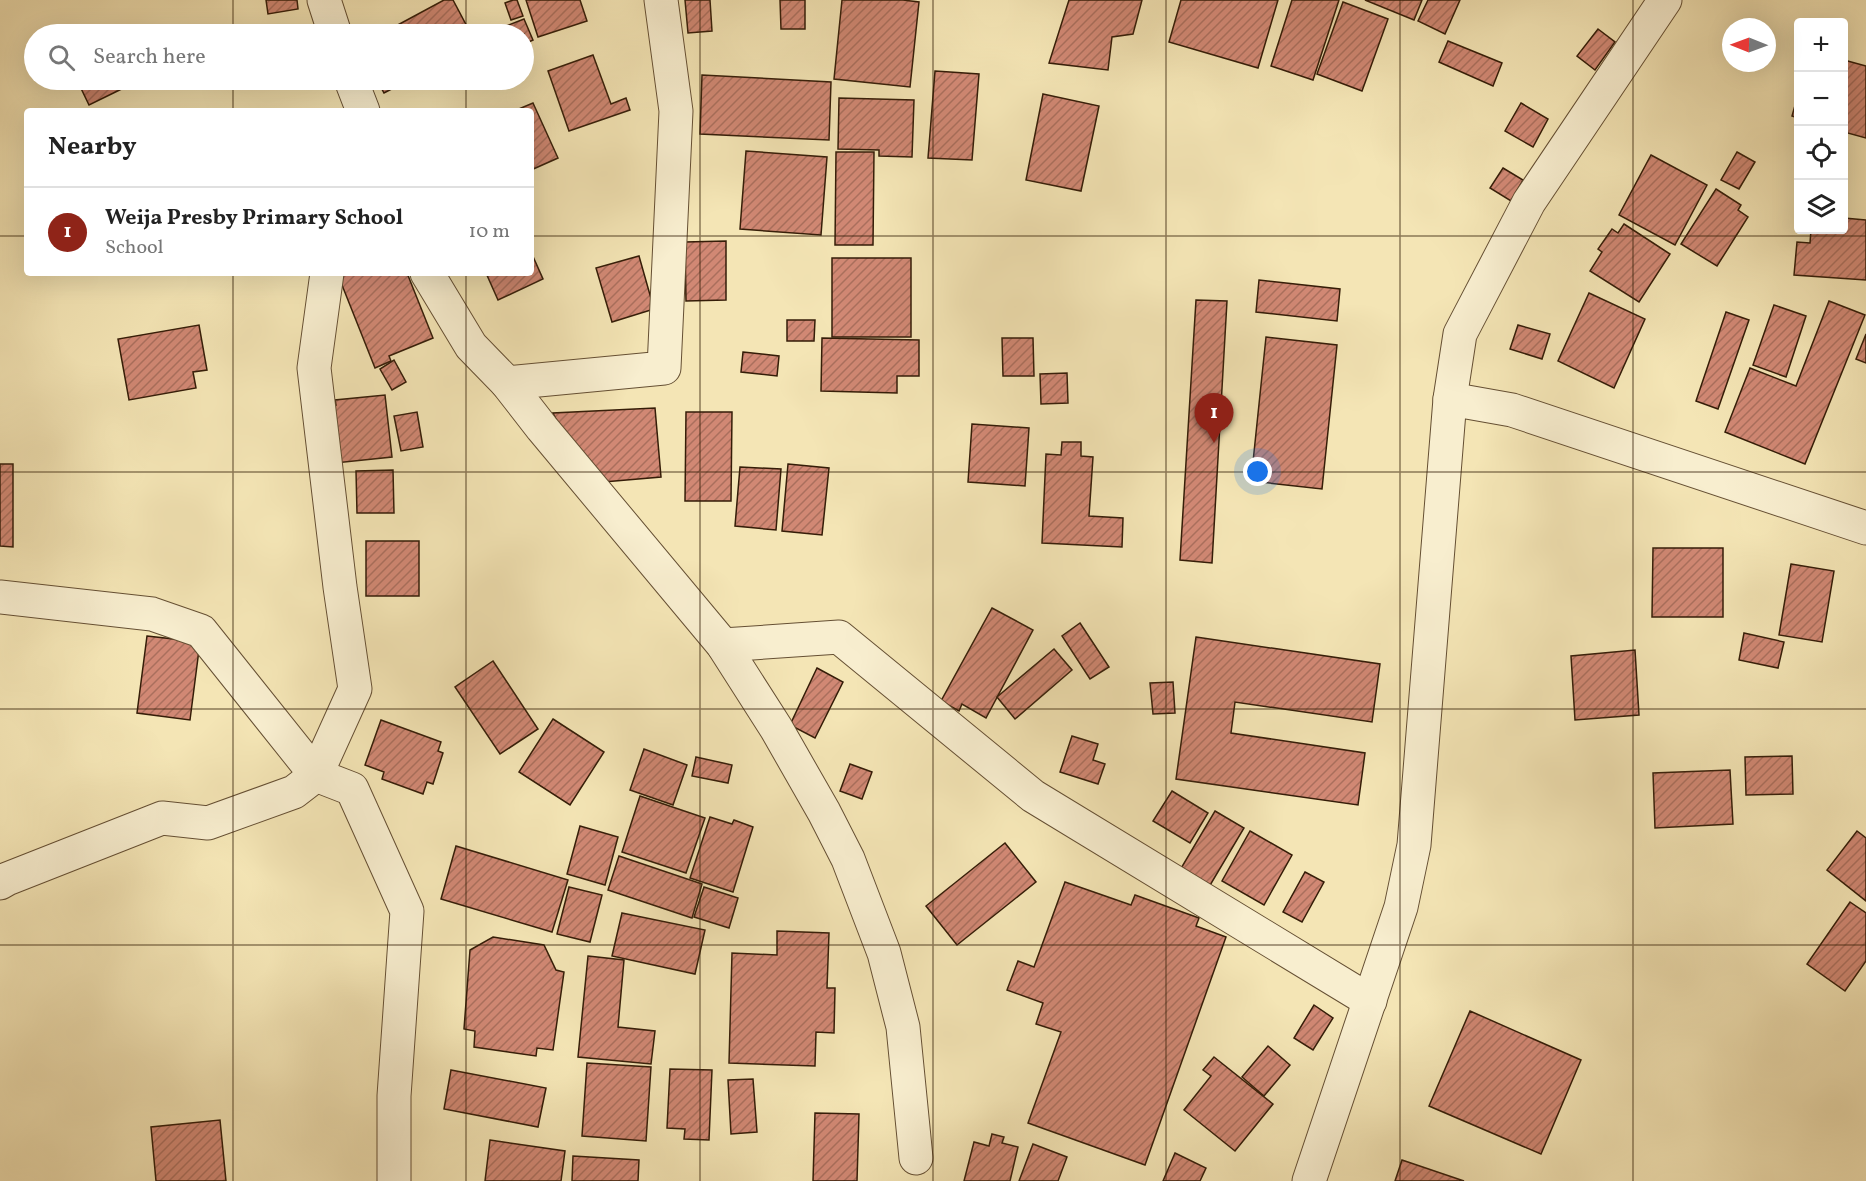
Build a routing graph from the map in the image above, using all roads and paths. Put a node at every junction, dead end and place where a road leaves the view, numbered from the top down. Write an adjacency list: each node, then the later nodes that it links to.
1 (324, 0): 4 (street)
2 (661, 0): 9 (street)
3 (1665, 0): 10 (street)
4 (332, 24)
5 (355, 90): 6 (street)
6 (362, 108)
7 (327, 276): 14 (street)
8 (430, 276): 9 (street)
9 (507, 383): 13 (street)
10 (1450, 399): 11 (street); 16 (street)
11 (1866, 528)
12 (0, 597): 14 (street)
13 (723, 645): 16 (street); 17 (street)
14 (316, 775): 15 (street); 18 (street)
15 (0, 883)
16 (1370, 1000): 19 (street)
17 (916, 1158)
18 (394, 1181)
19 (1309, 1181)

